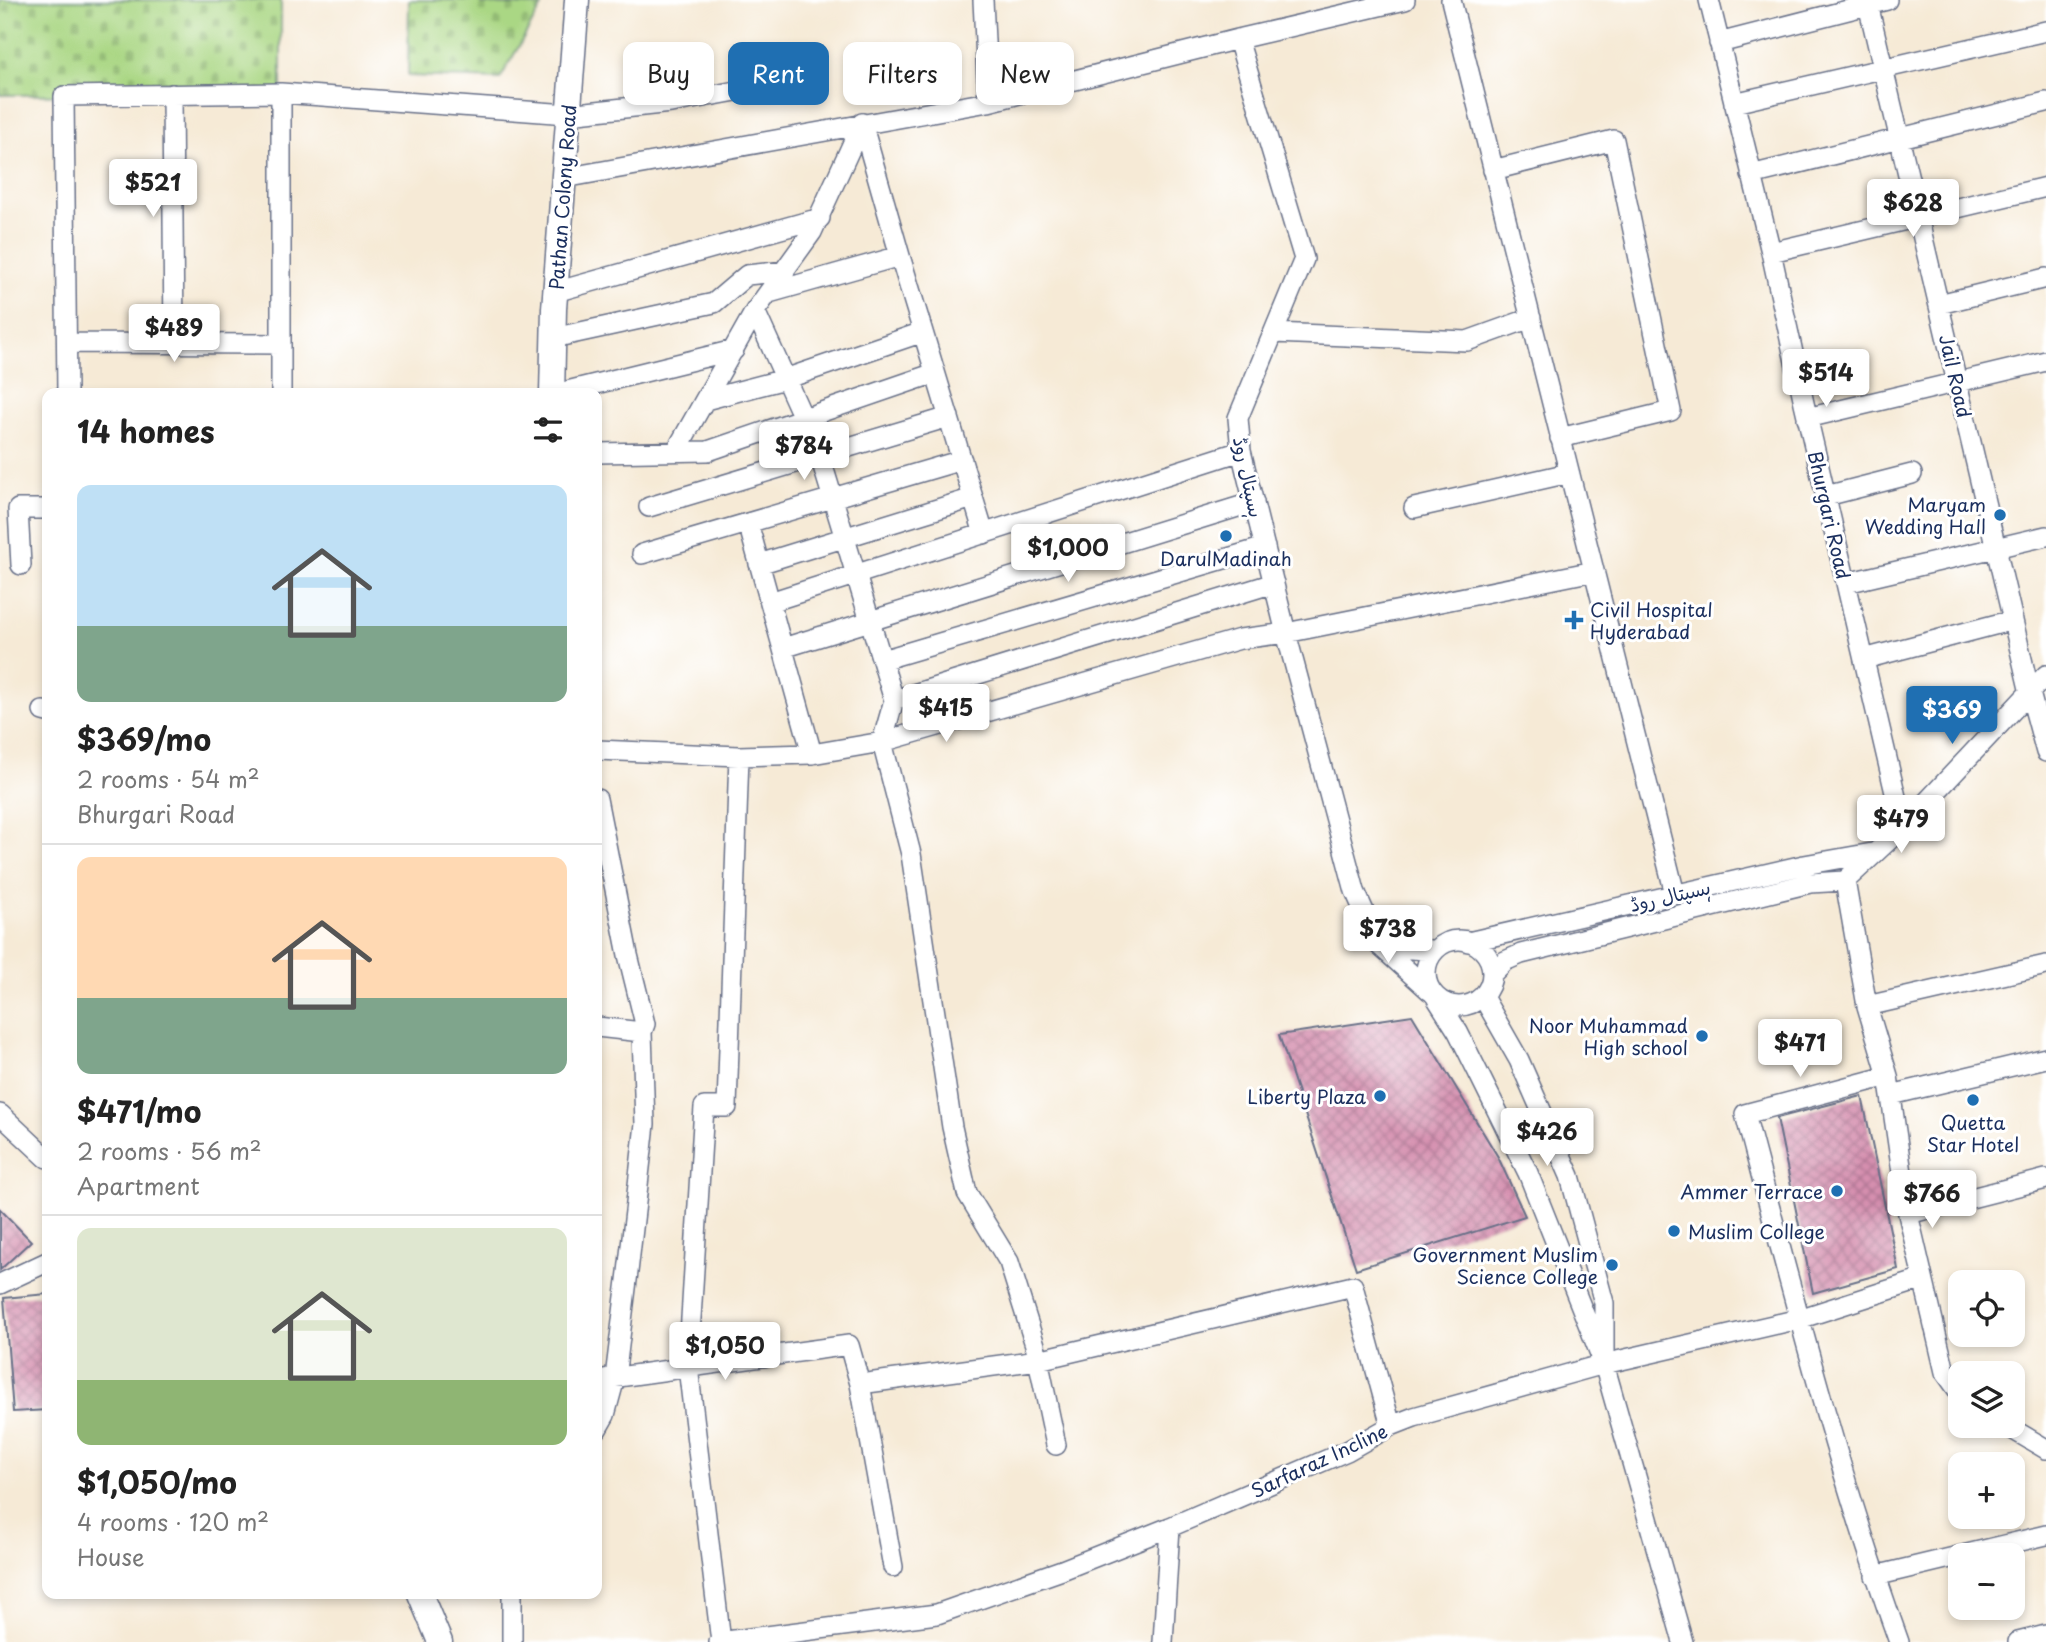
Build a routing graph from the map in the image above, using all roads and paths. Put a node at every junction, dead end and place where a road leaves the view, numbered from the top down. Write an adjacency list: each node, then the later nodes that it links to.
1 (577, 0): 19 (main road, Pathan Colony Road)
2 (983, 0): 9 (street)
3 (1405, 0): 8 (street)
4 (1451, 0): 22 (street)
5 (1709, 0): 10 (street, Bhurgari Road)
6 (1874, 2): 10 (street); 11 (street, Jail Road)
7 (2046, 31): 11 (street)
8 (1238, 39): 12 (street); 38 (street, ہسپتال روڈ)
9 (985, 42)
10 (1719, 43): 17 (street, Bhurgari Road)
11 (1883, 69): 17 (street); 21 (street, Jail Road)
12 (1074, 80)
13 (728, 92): 19 (street)
14 (281, 93): 15 (street); 19 (street); 42 (street)
15 (172, 94): 40 (street); 41 (street)
16 (2046, 102): 21 (street)
17 (1734, 103): 23 (street, Bhurgari Road)
18 (976, 104): 20 (street)
19 (568, 114): 24 (main road, Pathan Colony Road)
20 (862, 123): 24 (street); 27 (street); 29 (street)
21 (1900, 138): 23 (street); 26 (street, Jail Road)
22 (1493, 170): 36 (street); 56 (street)
23 (1751, 175): 28 (street, Bhurgari Road)
24 (564, 178): 32 (main road, Pathan Colony Road)
25 (2046, 187): 26 (street)
26 (1919, 217): 28 (street); 34 (street, Jail Road)
27 (820, 218): 30 (street); 32 (street)
28 (1771, 252): 55 (street, Bhurgari Road)
29 (900, 256): 33 (street); 37 (street)
30 (785, 271): 33 (street); 39 (street)
31 (2046, 278): 34 (street)
32 (555, 292): 39 (main road, Pathan Colony Road)
33 (768, 293): 35 (street)
34 (1939, 304): 47 (street, Jail Road)
35 (755, 312): 43 (street); 46 (street)
36 (1531, 318): 38 (street); 56 (street)
37 (923, 332): 45 (street); 46 (street)
38 (1274, 333): 57 (street, ہسپتال روڈ)
39 (554, 338): 50 (main road, Pathan Colony Road)
40 (67, 343): 41 (street); 48 (street)
41 (174, 344): 42 (street)
42 (281, 344): 49 (street)
43 (734, 350): 51 (street); 52 (street)
44 (2046, 361): 47 (street)
45 (935, 373): 53 (street); 54 (street)
46 (785, 379): 52 (street); 54 (street)
47 (1957, 382): 55 (street); 76 (street, Jail Road)
48 (67, 388)
49 (281, 388)
50 (554, 388)
51 (579, 388)
52 (705, 400): 58 (street)
53 (949, 417): 60 (street); 61 (street)
54 (803, 418): 58 (street); 60 (street)
55 (1807, 418): 64 (street, Bhurgari Road)
56 (1560, 438): 62 (street)
57 (1241, 451): 67 (street, ہسپتال روڈ); 72 (street)
58 (676, 452): 59 (street)
59 (602, 453)
60 (820, 456): 65 (street); 68 (street)
61 (962, 460): 65 (street); 66 (street)
62 (1569, 473): 69 (street); 80 (street)
63 (1912, 474): 64 (street)
64 (1825, 496): 83 (street, Bhurgari Road)
65 (832, 498): 71 (street); 74 (street)
66 (973, 499): 72 (street); 74 (street)
67 (1254, 502): 75 (street, ہسپتال روڈ); 86 (street)
68 (649, 507)
69 (1414, 508)
70 (42, 509): 79 (street)
71 (748, 523): 77 (street); 78 (street)
72 (984, 534): 81 (street)
73 (2046, 536): 76 (street)
74 (845, 538): 78 (street); 81 (street)
75 (1265, 547): 82 (street, ہسپتال روڈ); 90 (street)
76 (1996, 548): 83 (street); 85 (street, Jail Road)
77 (642, 554)
78 (759, 564): 84 (street)
79 (21, 565)
80 (1594, 571): 87 (street); 103 (street)
81 (856, 575): 84 (street); 86 (street)
82 (1274, 583): 87 (street, ہسپتال روڈ); 93 (street)
83 (1846, 583): 89 (street, Bhurgari Road)
84 (770, 602): 88 (street)
85 (2013, 620): 89 (street); 92 (street, Jail Road)
86 (870, 621): 88 (street); 90 (street)
87 (1286, 633): 94 (street); 104 (street, ہسپتال روڈ)
88 (783, 648): 97 (street)
89 (1864, 659): 100 (street, Bhurgari Road)
90 (882, 660): 93 (street)
91 (2046, 675): 92 (street)
92 (2030, 693): 96 (street, Jail Road); 100 (street)
93 (894, 700): 94 (street)
94 (882, 742): 97 (street); 124 (street)
95 (602, 750): 98 (street)
96 (2046, 752)
97 (813, 754): 98 (street)
98 (739, 756): 126 (street)
99 (602, 824): 113 (street)
100 (1903, 827): 101 (street)
101 (1872, 853): 102 (street); 103 (street, ہسپتال روڈ)
102 (1845, 881): 108 (street, ہسپتال روڈ); 111 (street)
103 (1675, 894): 105 (street, ہسپتال روڈ)
104 (1368, 923): 106 (street, ہسپتال روڈ); 109 (street, ہسپتال روڈ)
105 (1468, 942): 106 (street); 108 (street)
106 (1435, 950): 109 (street)
107 (2046, 964): 111 (street)
108 (1492, 974): 110 (street)
109 (1434, 995): 110 (street); 125 (street, ہسپتال روڈ)
110 (1483, 997): 125 (street)
111 (1867, 1006): 115 (street)
112 (602, 1028): 113 (street)
113 (642, 1032): 128 (street)
114 (2046, 1058): 115 (street)
115 (1890, 1085): 119 (street); 123 (street)
116 (0, 1114): 117 (street)
117 (42, 1153)
118 (2046, 1179): 119 (street)
119 (1908, 1214): 121 (street)
120 (42, 1264): 122 (street)
121 (1923, 1279): 123 (street, Sarfaraz Incline); 127 (street)
122 (0, 1284)
123 (1799, 1319): 125 (street, Sarfaraz Incline); 138 (street)
124 (1038, 1360): 129 (street); 131 (street); 133 (street)
125 (1604, 1364): 131 (street, Sarfaraz Incline); 146 (street)
126 (688, 1367): 128 (street); 129 (street); 144 (street)
127 (1948, 1376)
128 (606, 1379): 130 (street)
129 (860, 1384): 137 (street)
130 (602, 1421)
131 (1391, 1426): 135 (street, Sarfaraz Incline)
132 (2025, 1437): 134 (street)
133 (1056, 1445)
134 (2046, 1449)
135 (1170, 1527): 144 (street, Sarfaraz Incline); 145 (street)
136 (2046, 1535): 138 (street)
137 (893, 1567)
138 (1875, 1576): 147 (street)
139 (423, 1599): 142 (main road)
140 (512, 1599): 143 (street)
141 (2046, 1635): 148 (street)
142 (440, 1642)
143 (512, 1642)
144 (720, 1642)
145 (1163, 1642)
146 (1683, 1642)
147 (1899, 1642)
148 (2018, 1642)

